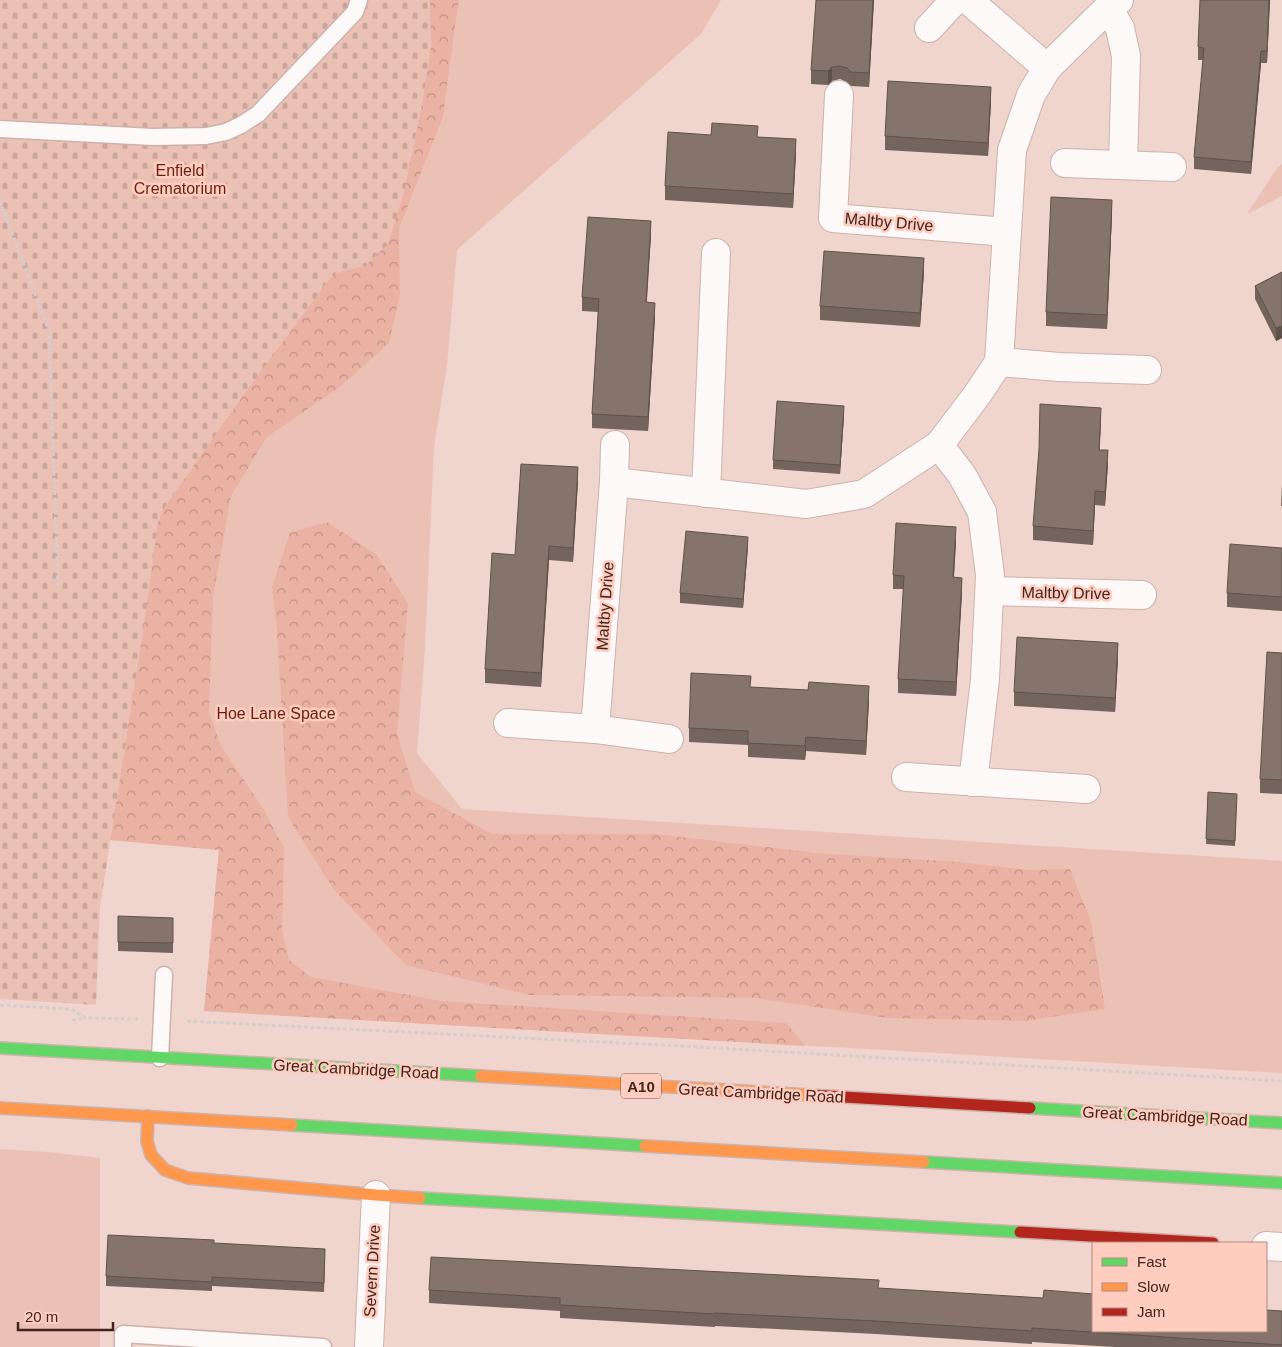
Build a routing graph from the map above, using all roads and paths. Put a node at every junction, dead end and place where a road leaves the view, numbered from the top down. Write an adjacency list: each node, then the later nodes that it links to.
1 (359, 0): 8 (lane)
2 (955, 0): 5 (street)
3 (968, 0): 6 (street)
4 (1113, 4): 6 (street); 10 (street)
5 (929, 28)
6 (1047, 68): 13 (street)
7 (839, 95): 13 (street, Maltby Drive)
8 (0, 129)
9 (1065, 163): 10 (street)
10 (1123, 165): 11 (street)
11 (1172, 167)
12 (0, 200): 21 (path)
13 (1008, 232): 15 (street)
14 (716, 253): 20 (street)
15 (999, 362): 16 (street); 18 (street)
16 (1147, 370)
17 (615, 445): 19 (street, Maltby Drive)
18 (939, 445): 20 (street); 22 (street)
19 (614, 482): 20 (street); 25 (street, Maltby Drive)
20 (706, 493)
21 (58, 586)
22 (990, 591): 23 (street, Maltby Drive); 28 (street)
23 (1142, 595)
24 (508, 723): 25 (street)
25 (595, 729): 26 (street)
26 (669, 739)
27 (906, 777): 28 (street)
28 (973, 782): 29 (street)
29 (1086, 789)
30 (164, 975): 37 (lane)
31 (0, 1005): 32 (path)
32 (86, 1018): 33 (path); 34 (path)
33 (139, 1019)
34 (72, 1021)
35 (182, 1021): 38 (path)
36 (0, 1048): 37 (main road, Great Cambridge Road / A10)
37 (160, 1058): 41 (main road, Great Cambridge Road / A10)
38 (1282, 1081)
39 (0, 1108): 40 (main road)
40 (148, 1116): 42 (main road); 43 (main road)
41 (1282, 1123)
42 (1282, 1183)
43 (376, 1195): 44 (main road); 49 (street, Severn Drive)
44 (1196, 1242)
45 (1267, 1246): 46 (street)
46 (1282, 1247)
47 (123, 1347): 48 (lane)
48 (323, 1347)
49 (369, 1347)

